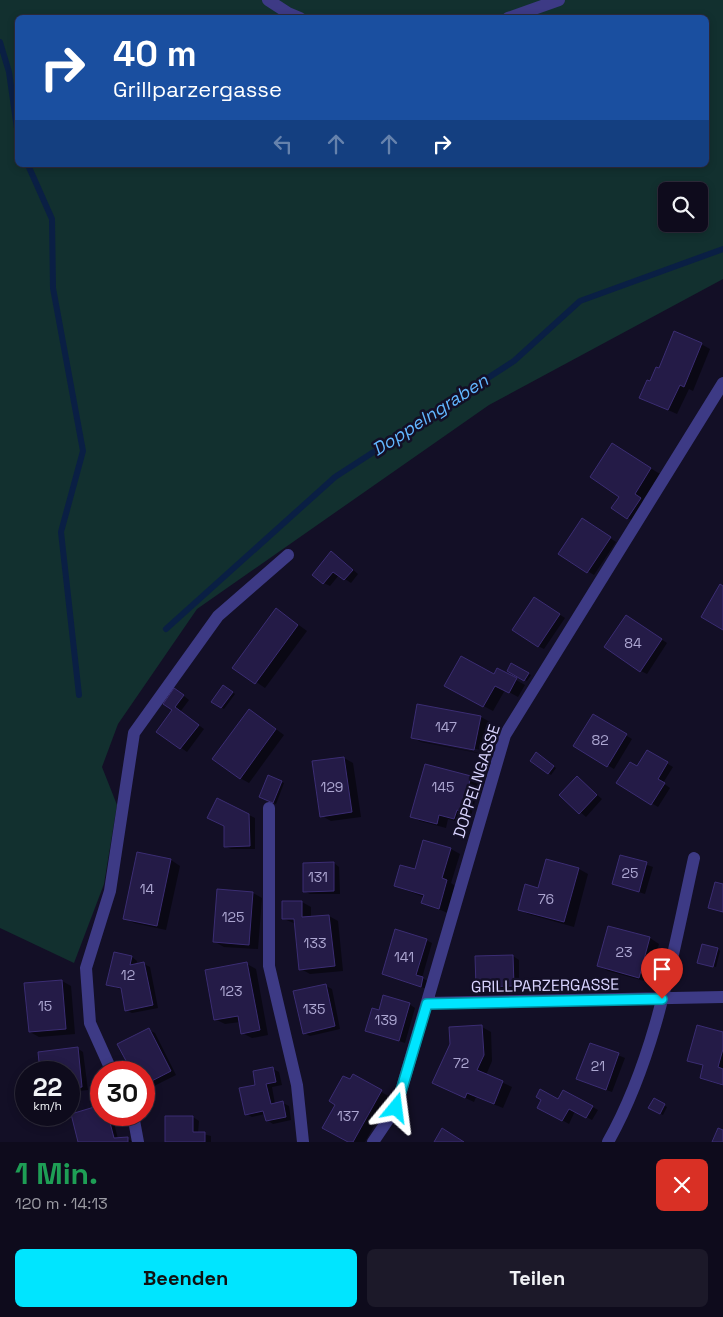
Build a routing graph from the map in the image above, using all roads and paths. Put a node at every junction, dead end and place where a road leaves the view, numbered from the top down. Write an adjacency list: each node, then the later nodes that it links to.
1 (268, 0): 3 (street)
2 (559, 0): 4 (street)
3 (293, 15)
4 (516, 15)
5 (723, 383): 11 (street, DOPPELNGASSE)
6 (288, 555): 12 (street)
7 (269, 808): 15 (street)
8 (694, 858): 10 (street)
9 (723, 997): 10 (street, GRILLPARZERGASSE)
10 (662, 999): 11 (street, GRILLPARZERGASSE); 17 (street)
11 (427, 1004): 16 (street, DOPPELNGASSE)
12 (107, 1061)
13 (135, 1126): 14 (street)
14 (138, 1142)
15 (303, 1142)
16 (373, 1142)
17 (608, 1142)

